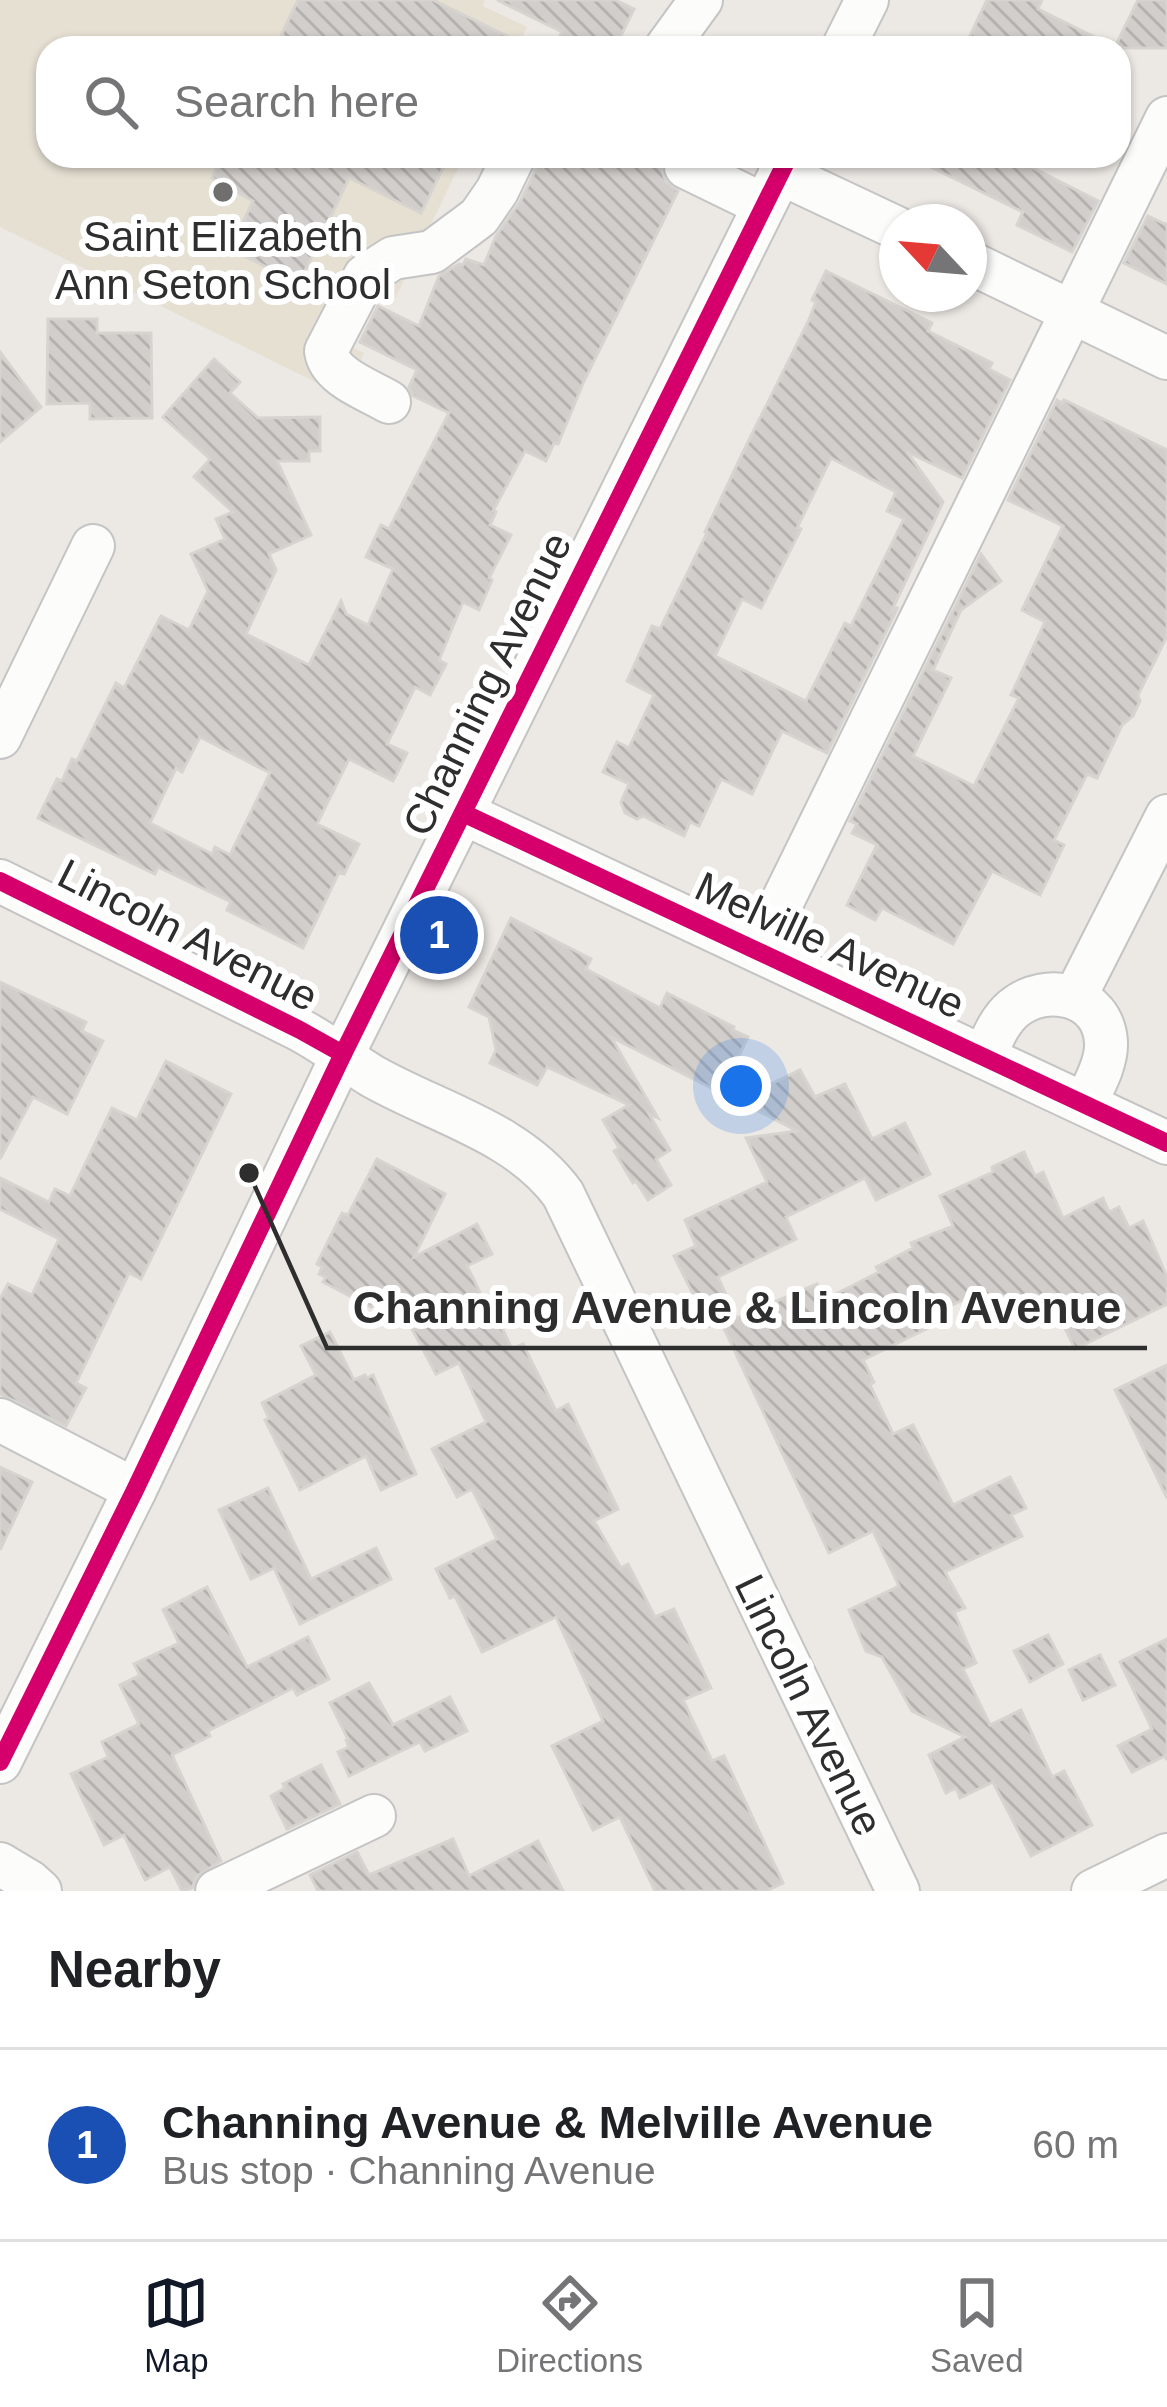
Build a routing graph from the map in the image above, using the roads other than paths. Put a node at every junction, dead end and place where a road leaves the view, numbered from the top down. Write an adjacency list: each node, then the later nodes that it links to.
1 (701, 0): 3 (street)
2 (858, 3): 4 (street)
3 (675, 36)
4 (847, 36)
5 (1167, 118): 11 (street)
6 (508, 168): 13 (street)
7 (701, 168): 8 (street)
8 (777, 178): 9 (street); 16 (street, Channing Avenue)
9 (879, 220)
10 (987, 271): 11 (street)
11 (1072, 311): 12 (street); 19 (street)
12 (1167, 358)
13 (388, 402)
14 (93, 546): 15 (street)
15 (0, 737)
16 (464, 813): 19 (street, Melville Avenue); 21 (street, Channing Avenue)
17 (1167, 815): 20 (street)
18 (0, 881): 21 (street, Lincoln Avenue)
19 (758, 951): 22 (street, Melville Avenue)
20 (1075, 997): 22 (street); 23 (street)
21 (343, 1054): 26 (street, Channing Avenue); 33 (street, Lincoln Avenue)
22 (984, 1057): 23 (street, Melville Avenue)
23 (1085, 1104): 24 (street, Melville Avenue)
24 (1167, 1143)
25 (0, 1420): 26 (street)
26 (135, 1490): 27 (street, Channing Avenue)
27 (0, 1762)
28 (374, 1816): 32 (street)
29 (1167, 1855): 34 (street)
30 (0, 1864): 31 (street)
31 (40, 1891)
32 (217, 1891)
33 (898, 1891)
34 (1093, 1891)

